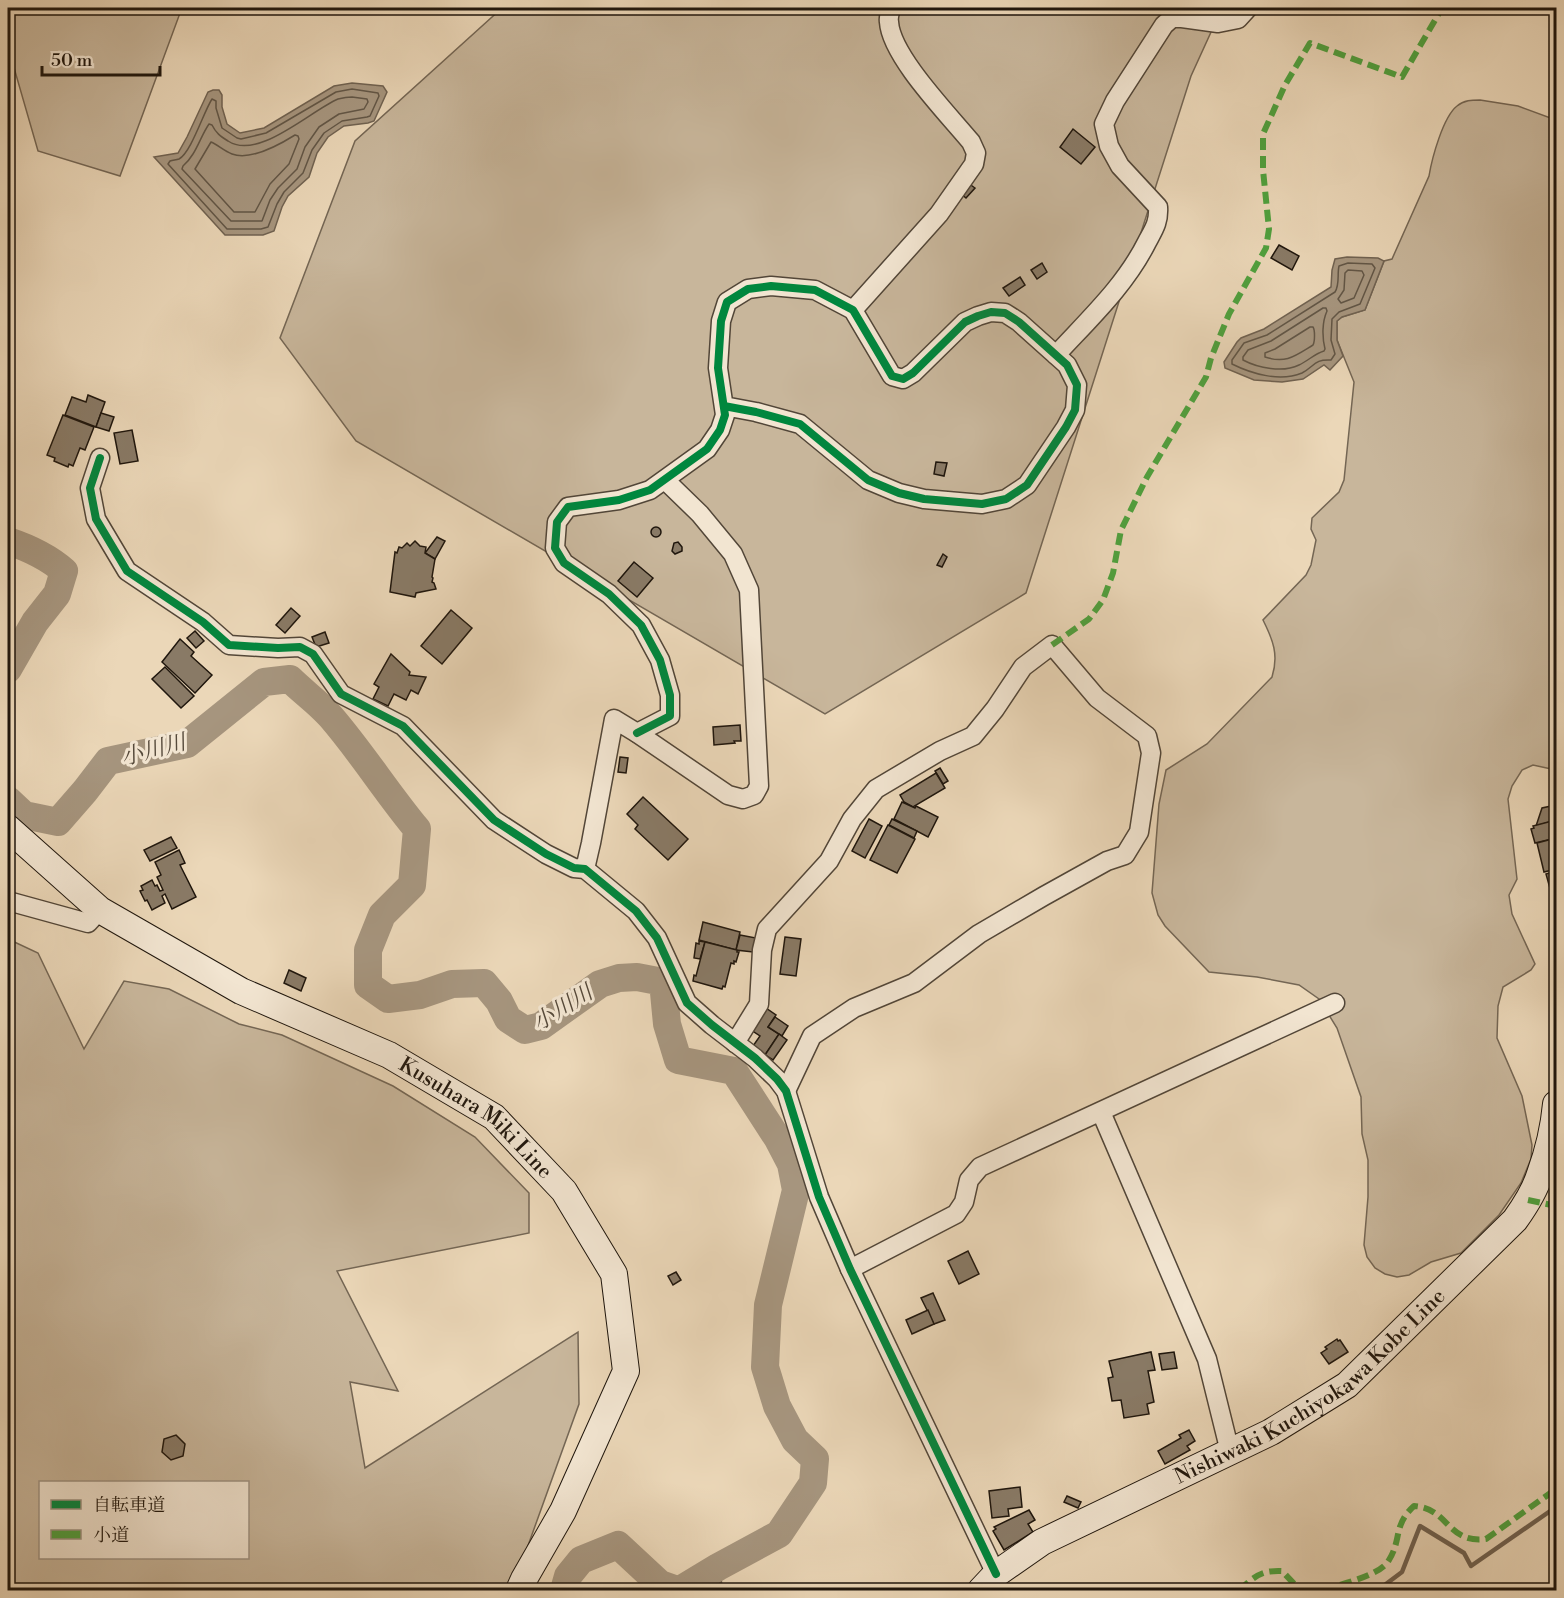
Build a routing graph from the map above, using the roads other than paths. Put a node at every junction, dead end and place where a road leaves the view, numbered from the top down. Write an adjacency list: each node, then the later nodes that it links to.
1 (891, 8): 3 (street)
2 (1248, 8): 4 (street)
3 (853, 310): 4 (street); 5 (street)
4 (1056, 355): 5 (street)
5 (724, 406): 7 (street)
6 (100, 458): 10 (street)
7 (665, 480): 8 (street); 8 (street)
8 (637, 733): 10 (street)
9 (8, 828): 12 (main road, Kusuhara Miki Line)
10 (585, 869): 14 (street)
11 (8, 901): 12 (street)
12 (100, 910): 21 (main road, Kusuhara Miki Line)
13 (1335, 1004): 17 (street)
14 (735, 1043): 15 (street); 15 (street)
15 (786, 1091): 18 (street)
16 (1557, 1104): 19 (main road, Nishiwaki Kuchiyokawa Kobe Line)
17 (1101, 1112): 18 (street); 19 (street)
18 (850, 1269): 20 (street)
19 (1230, 1452): 20 (main road, Nishiwaki Kuchiyokawa Kobe Line)
20 (986, 1584)
21 (519, 1590)

